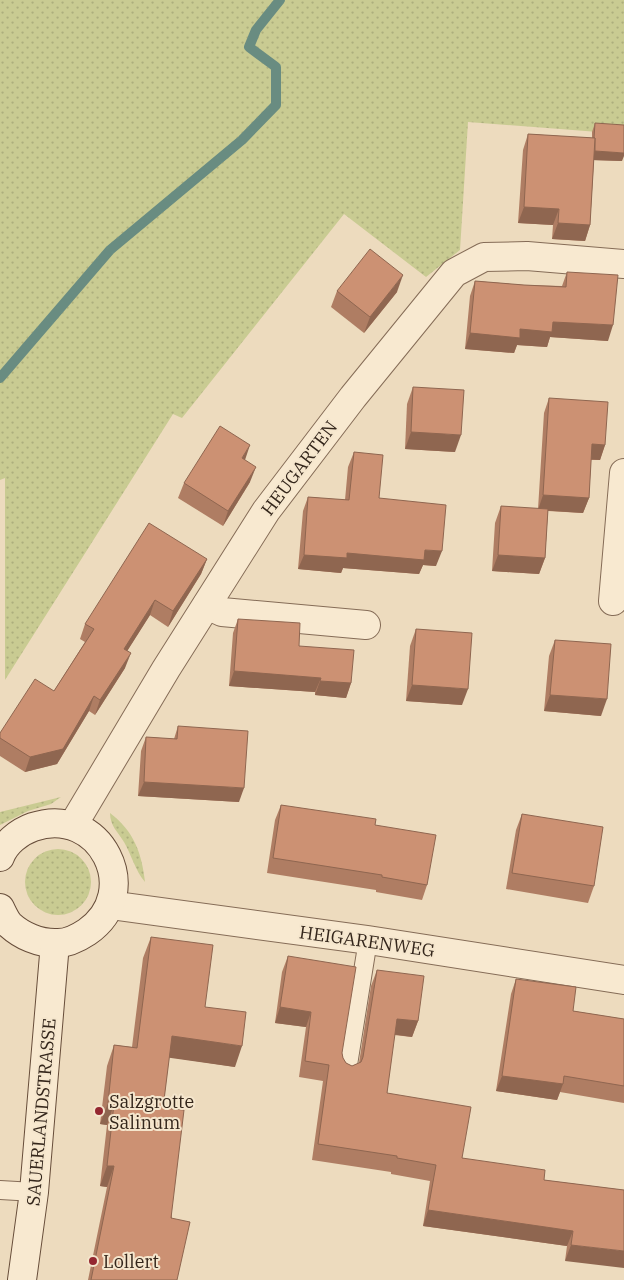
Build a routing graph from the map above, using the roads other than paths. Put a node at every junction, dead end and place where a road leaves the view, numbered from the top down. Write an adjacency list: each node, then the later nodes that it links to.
1 (624, 264): 4 (street, HEUGARTEN)
2 (624, 473): 3 (street)
3 (613, 601)
4 (207, 605): 5 (street); 6 (street, HEUGARTEN)
5 (366, 625)
6 (73, 825): 7 (street); 8 (street)
7 (0, 856)
8 (110, 905): 10 (street, HEIGARENWEG); 11 (street)
9 (0, 908): 11 (street)
10 (368, 940): 12 (street, HEIGARENWEG); 13 (lane)
11 (56, 944): 15 (street, SAUERLANDSTRASSE)
12 (624, 980)
13 (348, 1071)
14 (0, 1190): 15 (lane)
15 (34, 1192): 16 (street, SAUERLANDSTRASSE)
16 (22, 1280)

